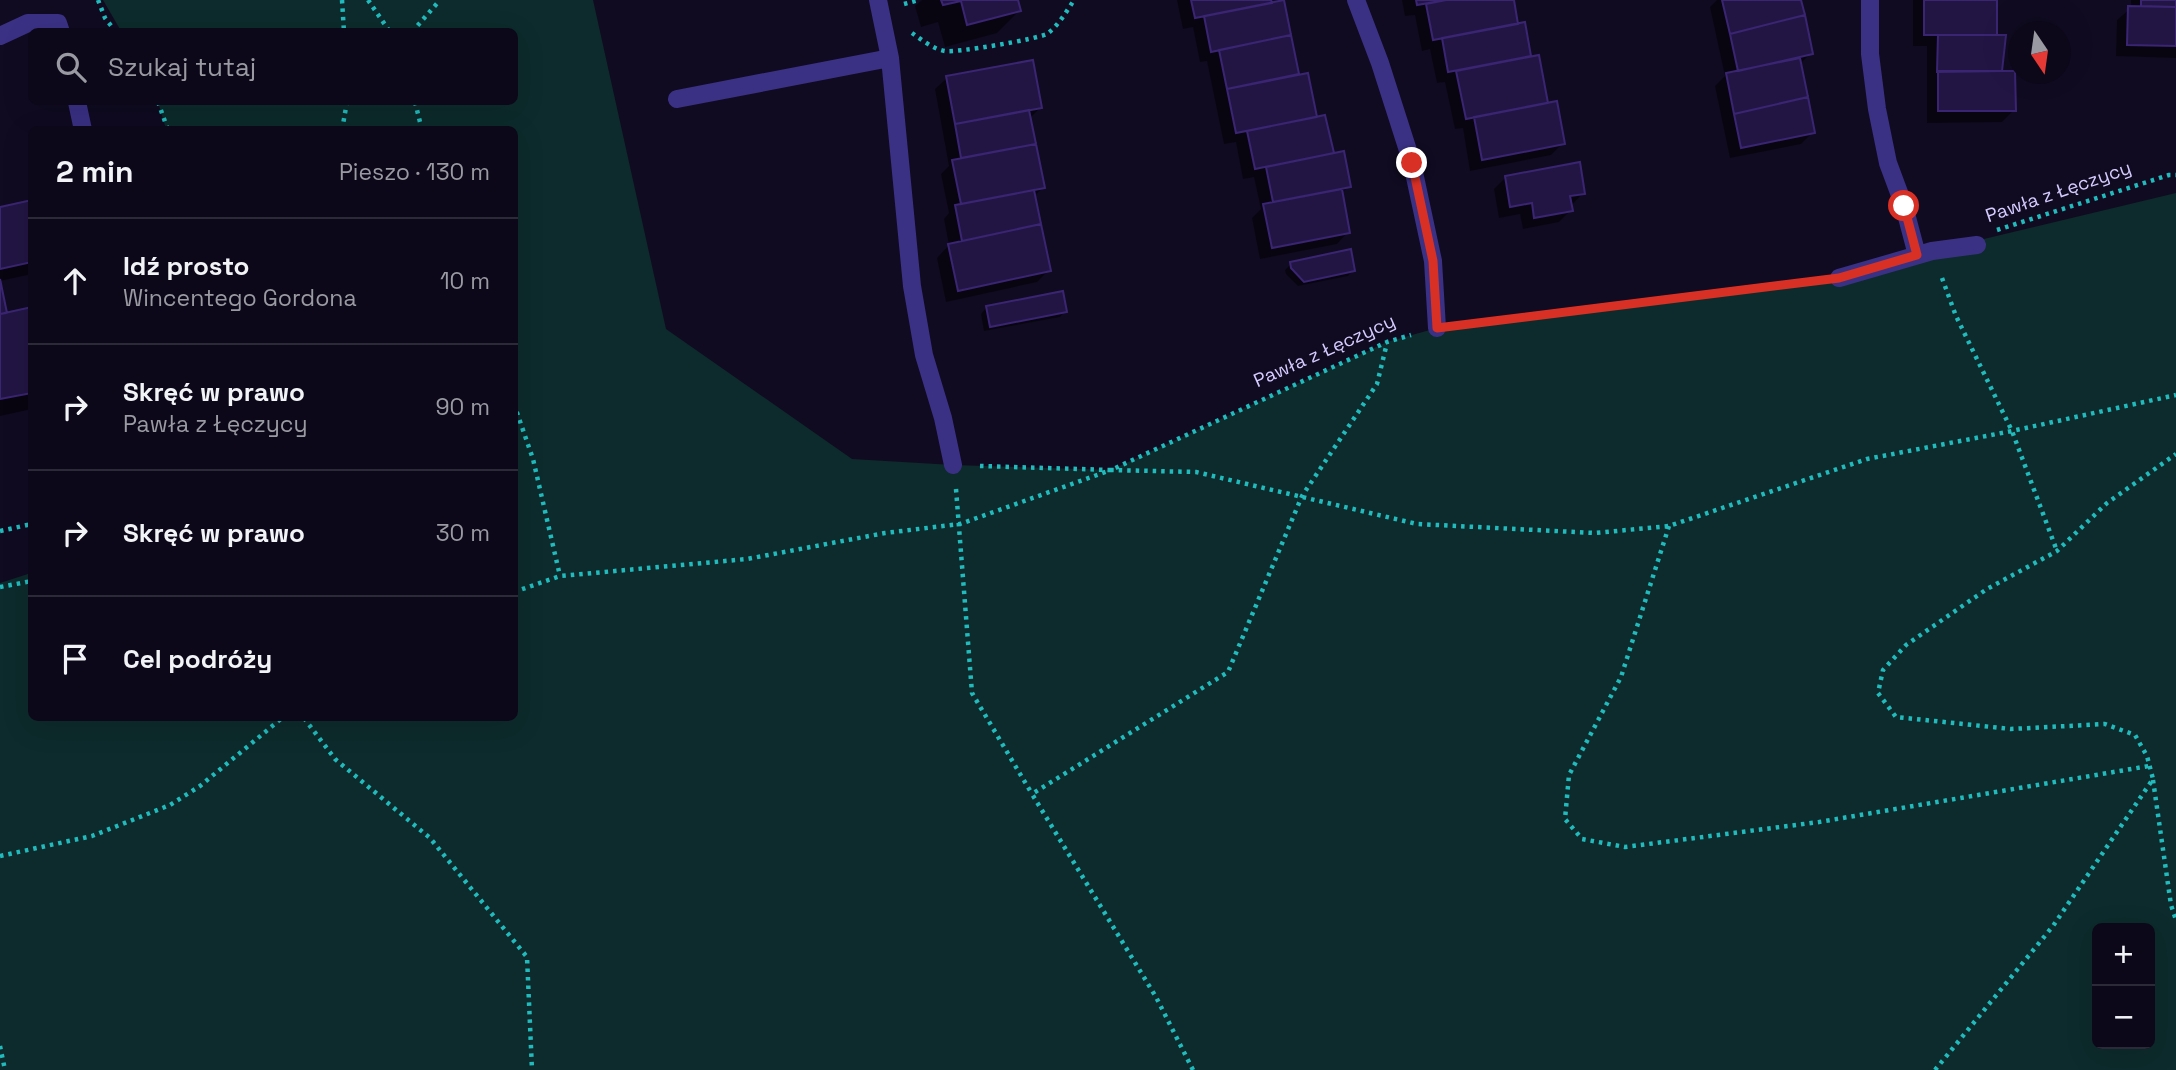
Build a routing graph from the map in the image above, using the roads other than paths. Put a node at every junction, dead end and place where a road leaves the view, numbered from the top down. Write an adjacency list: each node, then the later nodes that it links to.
1 (878, 0): 6 (street)
2 (1356, 0): 13 (street)
3 (1870, 0): 11 (street)
4 (60, 28): 5 (street)
5 (0, 36)
6 (890, 58): 7 (street); 14 (street)
7 (677, 99)
8 (78, 105): 9 (street)
9 (82, 126)
10 (1976, 245): 11 (street, Pawła z Łęczycy)
11 (1924, 253): 12 (street, Pawła z Łęczycy)
12 (1839, 278)
13 (1437, 328)
14 (954, 465)

